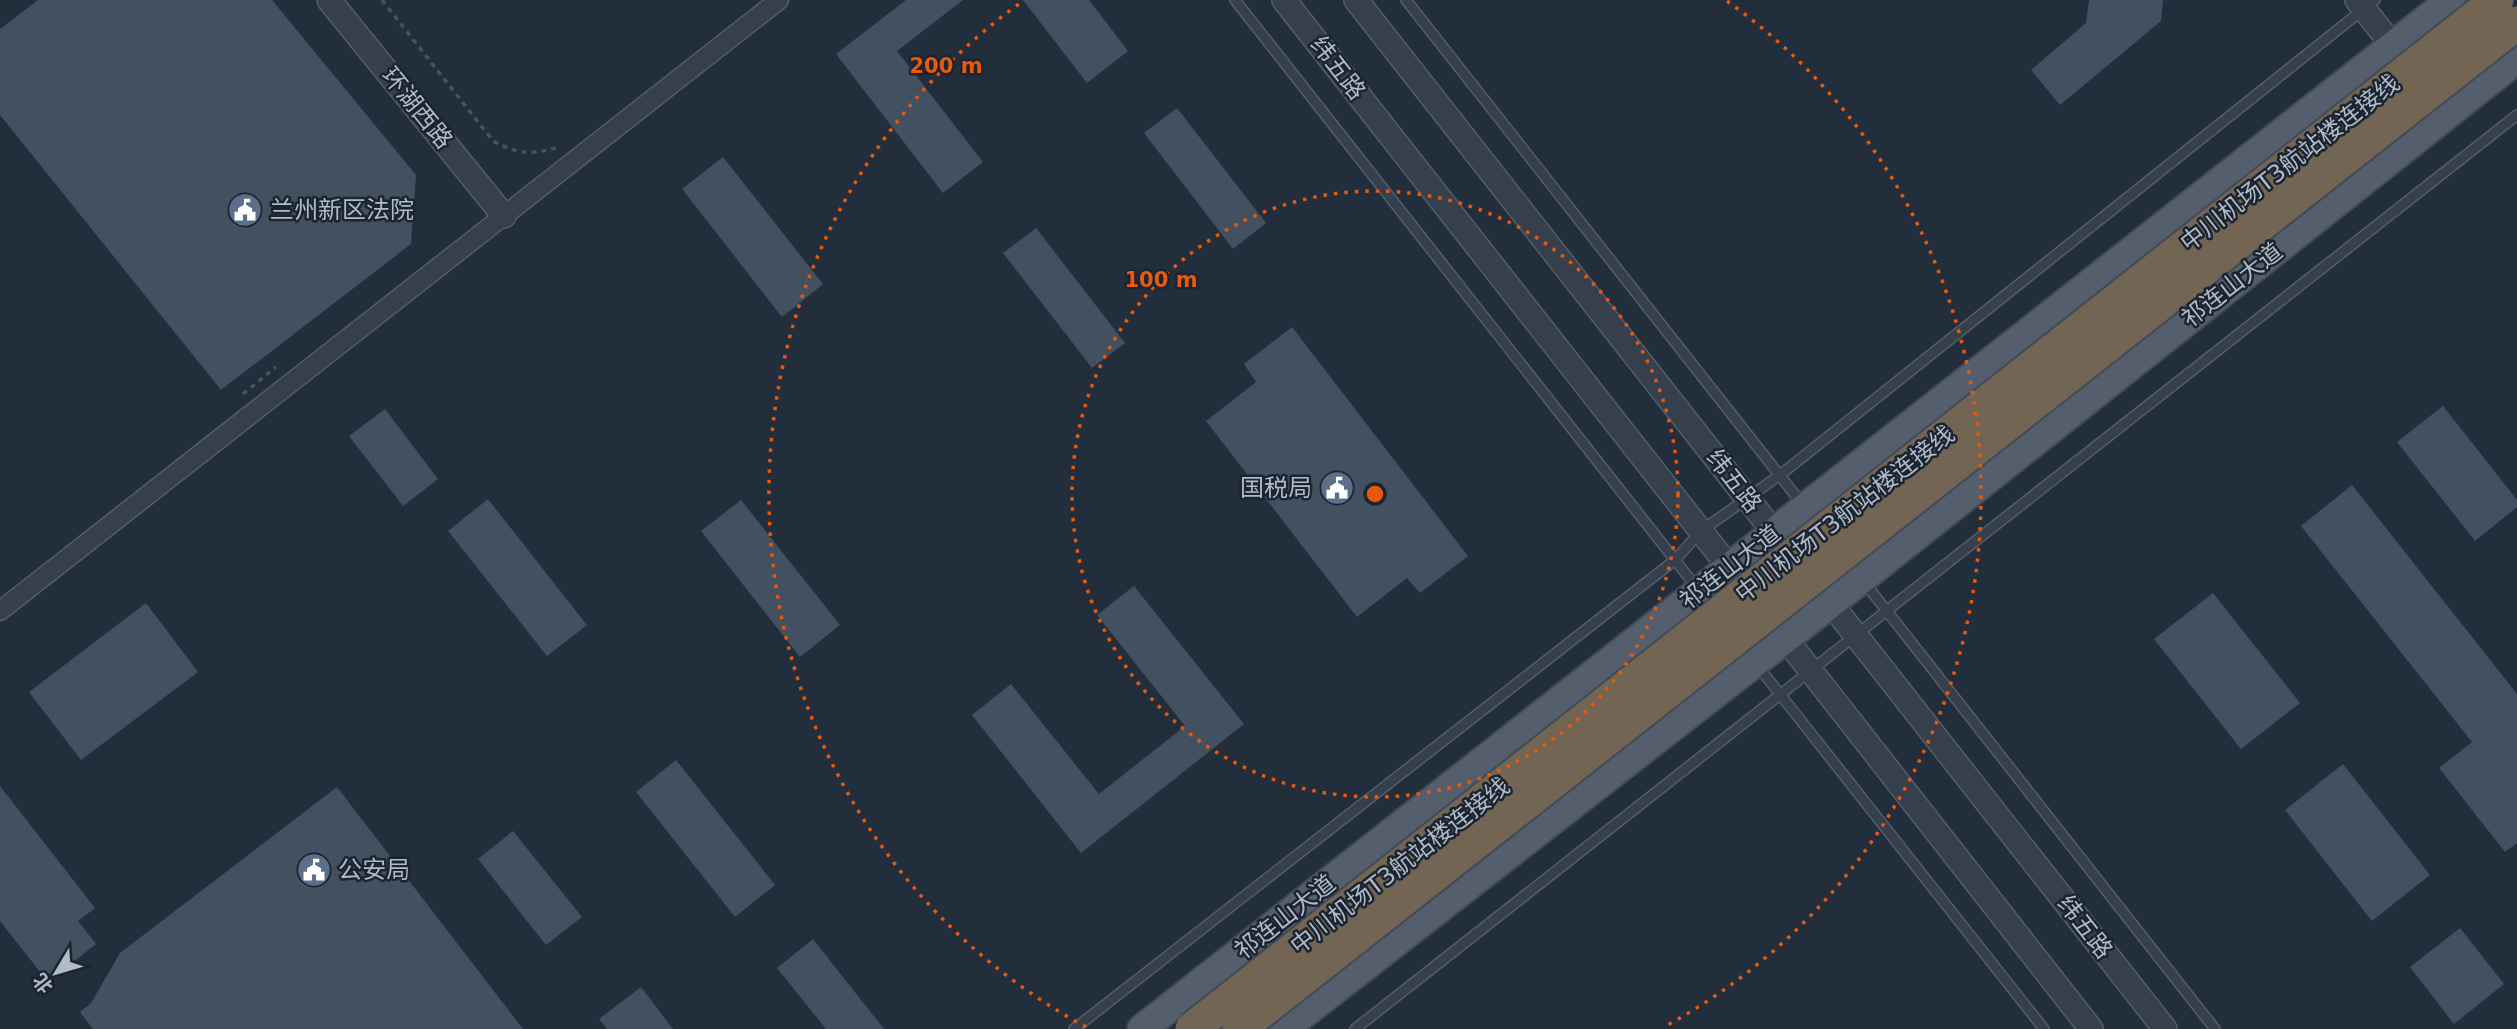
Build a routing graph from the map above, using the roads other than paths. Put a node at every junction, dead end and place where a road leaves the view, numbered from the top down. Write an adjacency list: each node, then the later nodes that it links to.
1 (329, 0): 14 (street, 环湖西路)
2 (779, 0): 14 (street)
3 (1235, 0): 22 (lane)
4 (1284, 0): 18 (street, 纬五路)
5 (1356, 0): 16 (street, 纬五路)
6 (1406, 0): 15 (lane)
7 (2451, 0): 11 (main road, 祁连山大道)
8 (2497, 0): 38 (highway, 中川机场T3航站楼连接线, bridge)
9 (2365, 3): 11 (street); 15 (lane)
10 (2517, 23): 39 (highway, 中川机场T3航站楼连接线, bridge)
11 (2393, 46): 17 (main road, 祁连山大道)
12 (2517, 59): 24 (main road, 祁连山大道)
13 (2517, 115): 28 (lane)
14 (504, 216): 27 (street)
15 (1780, 475): 16 (lane); 17 (lane)
16 (1748, 500): 18 (lane); 19 (street, 纬五路)
17 (1805, 508): 19 (main road, 祁连山大道); 20 (lane)
18 (1701, 531): 22 (lane); 23 (street, 纬五路)
19 (1774, 532): 23 (main road, 祁连山大道); 26 (street, 纬五路)
20 (1829, 538)
21 (1838, 548): 24 (lane)
22 (1675, 560): 25 (lane); 36 (lane)
23 (1730, 567): 25 (main road, 祁连山大道); 32 (street, 纬五路)
24 (1853, 569): 26 (main road, 祁连山大道); 28 (lane)
25 (1699, 591): 29 (lane); 37 (main road, 祁连山大道)
26 (1830, 604): 31 (street, 纬五路); 32 (main road, 祁连山大道)
27 (0, 611)
28 (1886, 611): 31 (lane); 45 (lane)
29 (1723, 621)
30 (1731, 632): 33 (lane)
31 (1855, 636): 34 (lane); 44 (street, 纬五路)
32 (1786, 639): 33 (main road, 祁连山大道); 34 (street, 纬五路)
33 (1747, 652): 35 (lane); 40 (main road, 祁连山大道)
34 (1811, 671): 35 (lane); 43 (street, 纬五路)
35 (1780, 694): 41 (lane); 42 (lane)
36 (1074, 1029)
37 (1142, 1029)
38 (1192, 1029)
39 (1239, 1029)
40 (1284, 1029)
41 (1355, 1029)
42 (2043, 1029)
43 (2091, 1029)
44 (2165, 1029)
45 (2215, 1029)

